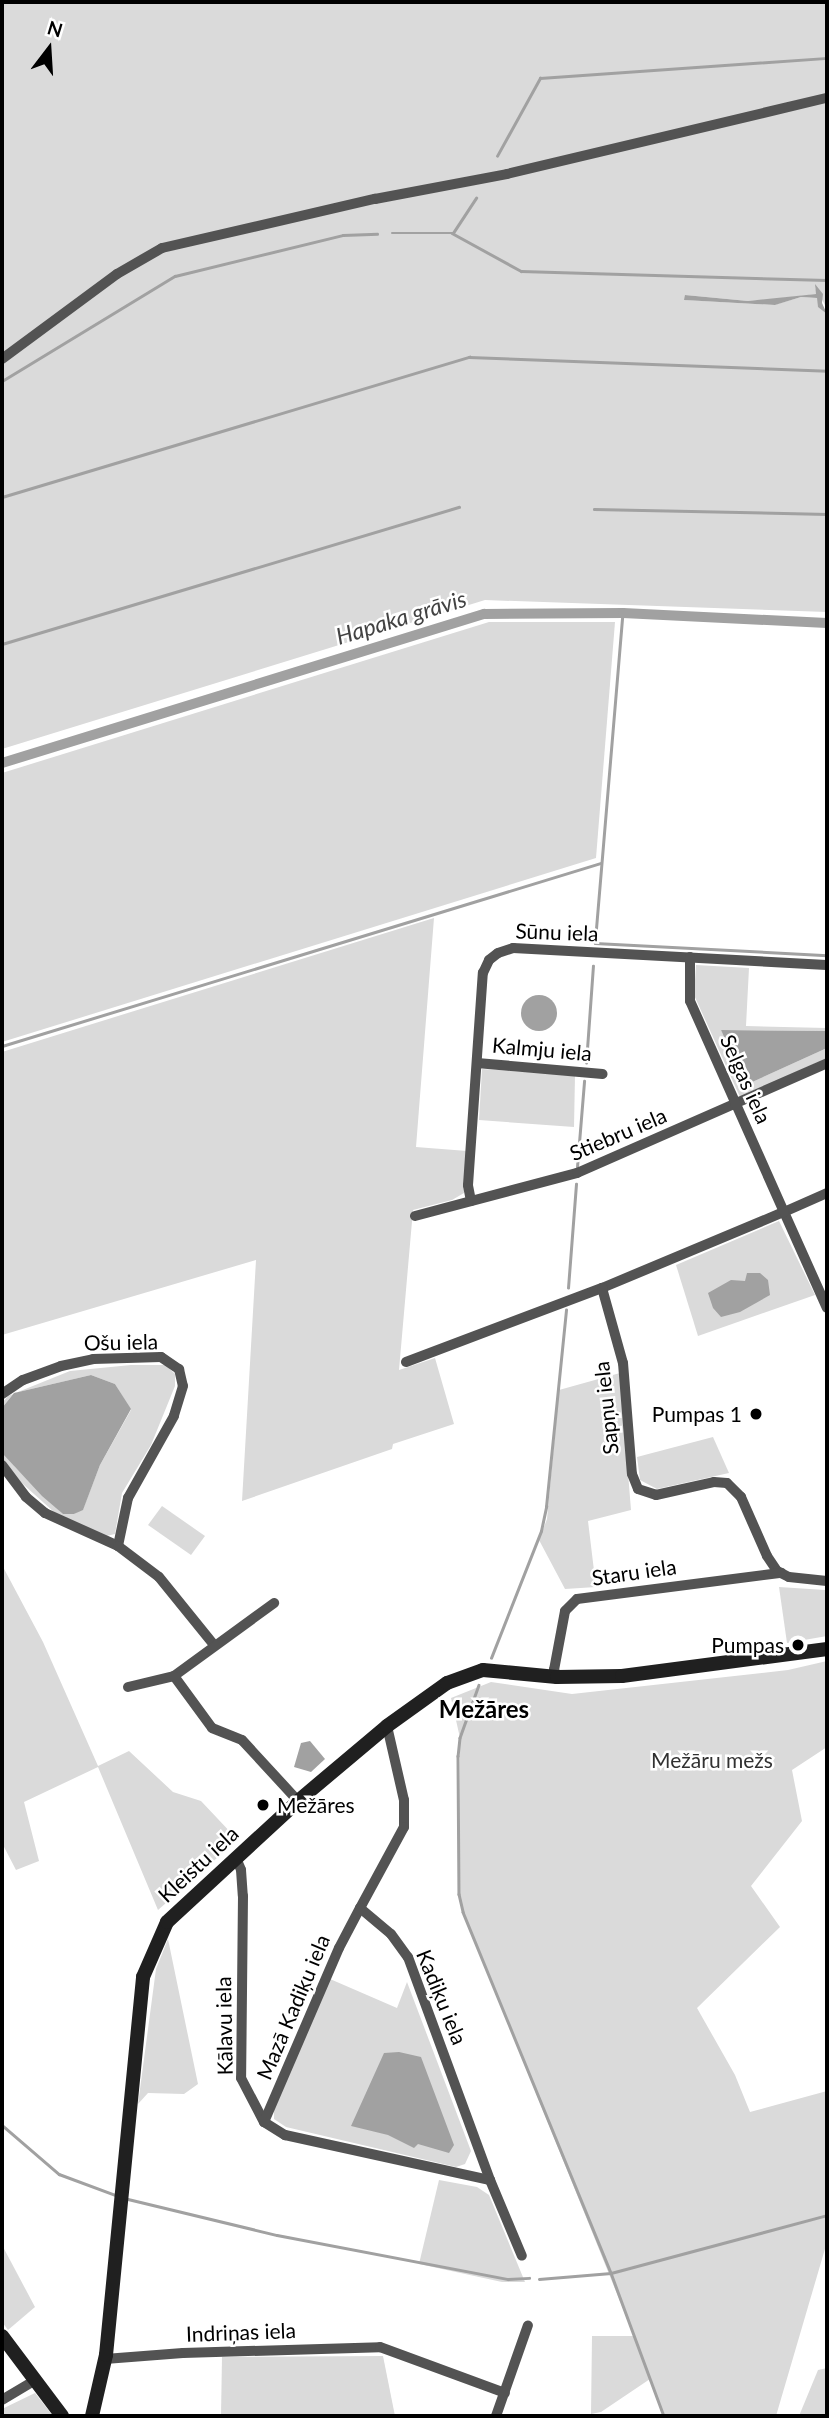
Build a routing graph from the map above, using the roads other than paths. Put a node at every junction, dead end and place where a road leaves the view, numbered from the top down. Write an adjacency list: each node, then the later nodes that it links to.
1 (827, 98): 2 (street)
2 (2, 359)
3 (690, 957): 4 (street, Sūnu iela); 5 (street, Sūnu iela); 8 (street, Selgas iela)
4 (827, 965)
5 (477, 1063): 7 (street, Kalmju iela); 10 (street, Sūnu iela)
6 (827, 1063): 8 (street, Stiebru iela)
7 (603, 1074)
8 (736, 1104): 10 (street, Stiebru iela); 11 (street, Selgas iela)
9 (827, 1193): 11 (street)
10 (471, 1201): 12 (street, Stiebru iela)
11 (784, 1212): 13 (street); 14 (street, Selgas iela)
12 (415, 1216)
13 (603, 1288): 15 (street); 19 (street, Sapņu iela)
14 (827, 1308)
15 (406, 1362)
16 (2, 1394): 18 (street, Ošu iela)
17 (2, 1465): 18 (street)
18 (118, 1546): 22 (street)
19 (781, 1573): 20 (street); 25 (street, Staru iela)
20 (827, 1581)
21 (274, 1603): 22 (street)
22 (214, 1645): 24 (street)
23 (827, 1649): 25 (street, Kleistu iela)
24 (174, 1676): 26 (street); 28 (street)
25 (557, 1677): 27 (street, Kleistu iela)
26 (128, 1687)
27 (387, 1727): 28 (street, Kleistu iela); 30 (street)
28 (298, 1801): 29 (street, Kleistu iela)
29 (236, 1858): 31 (street, Kālavu iela); 36 (street, Kleistu iela)
30 (360, 1908): 31 (street, Mazā Kadiķu iela); 32 (street, Kadiķu iela)
31 (264, 2122): 32 (street)
32 (490, 2180): 33 (street, Kadiķu iela)
33 (522, 2256)
34 (528, 2325): 38 (street)
35 (2, 2336): 37 (street)
36 (105, 2359): 38 (street, Indriņas iela); 41 (street, Kleistu iela)
37 (35, 2380): 39 (street); 40 (street)
38 (505, 2393): 42 (street)
39 (2, 2400)
40 (62, 2416)
41 (92, 2416)
42 (496, 2416)

